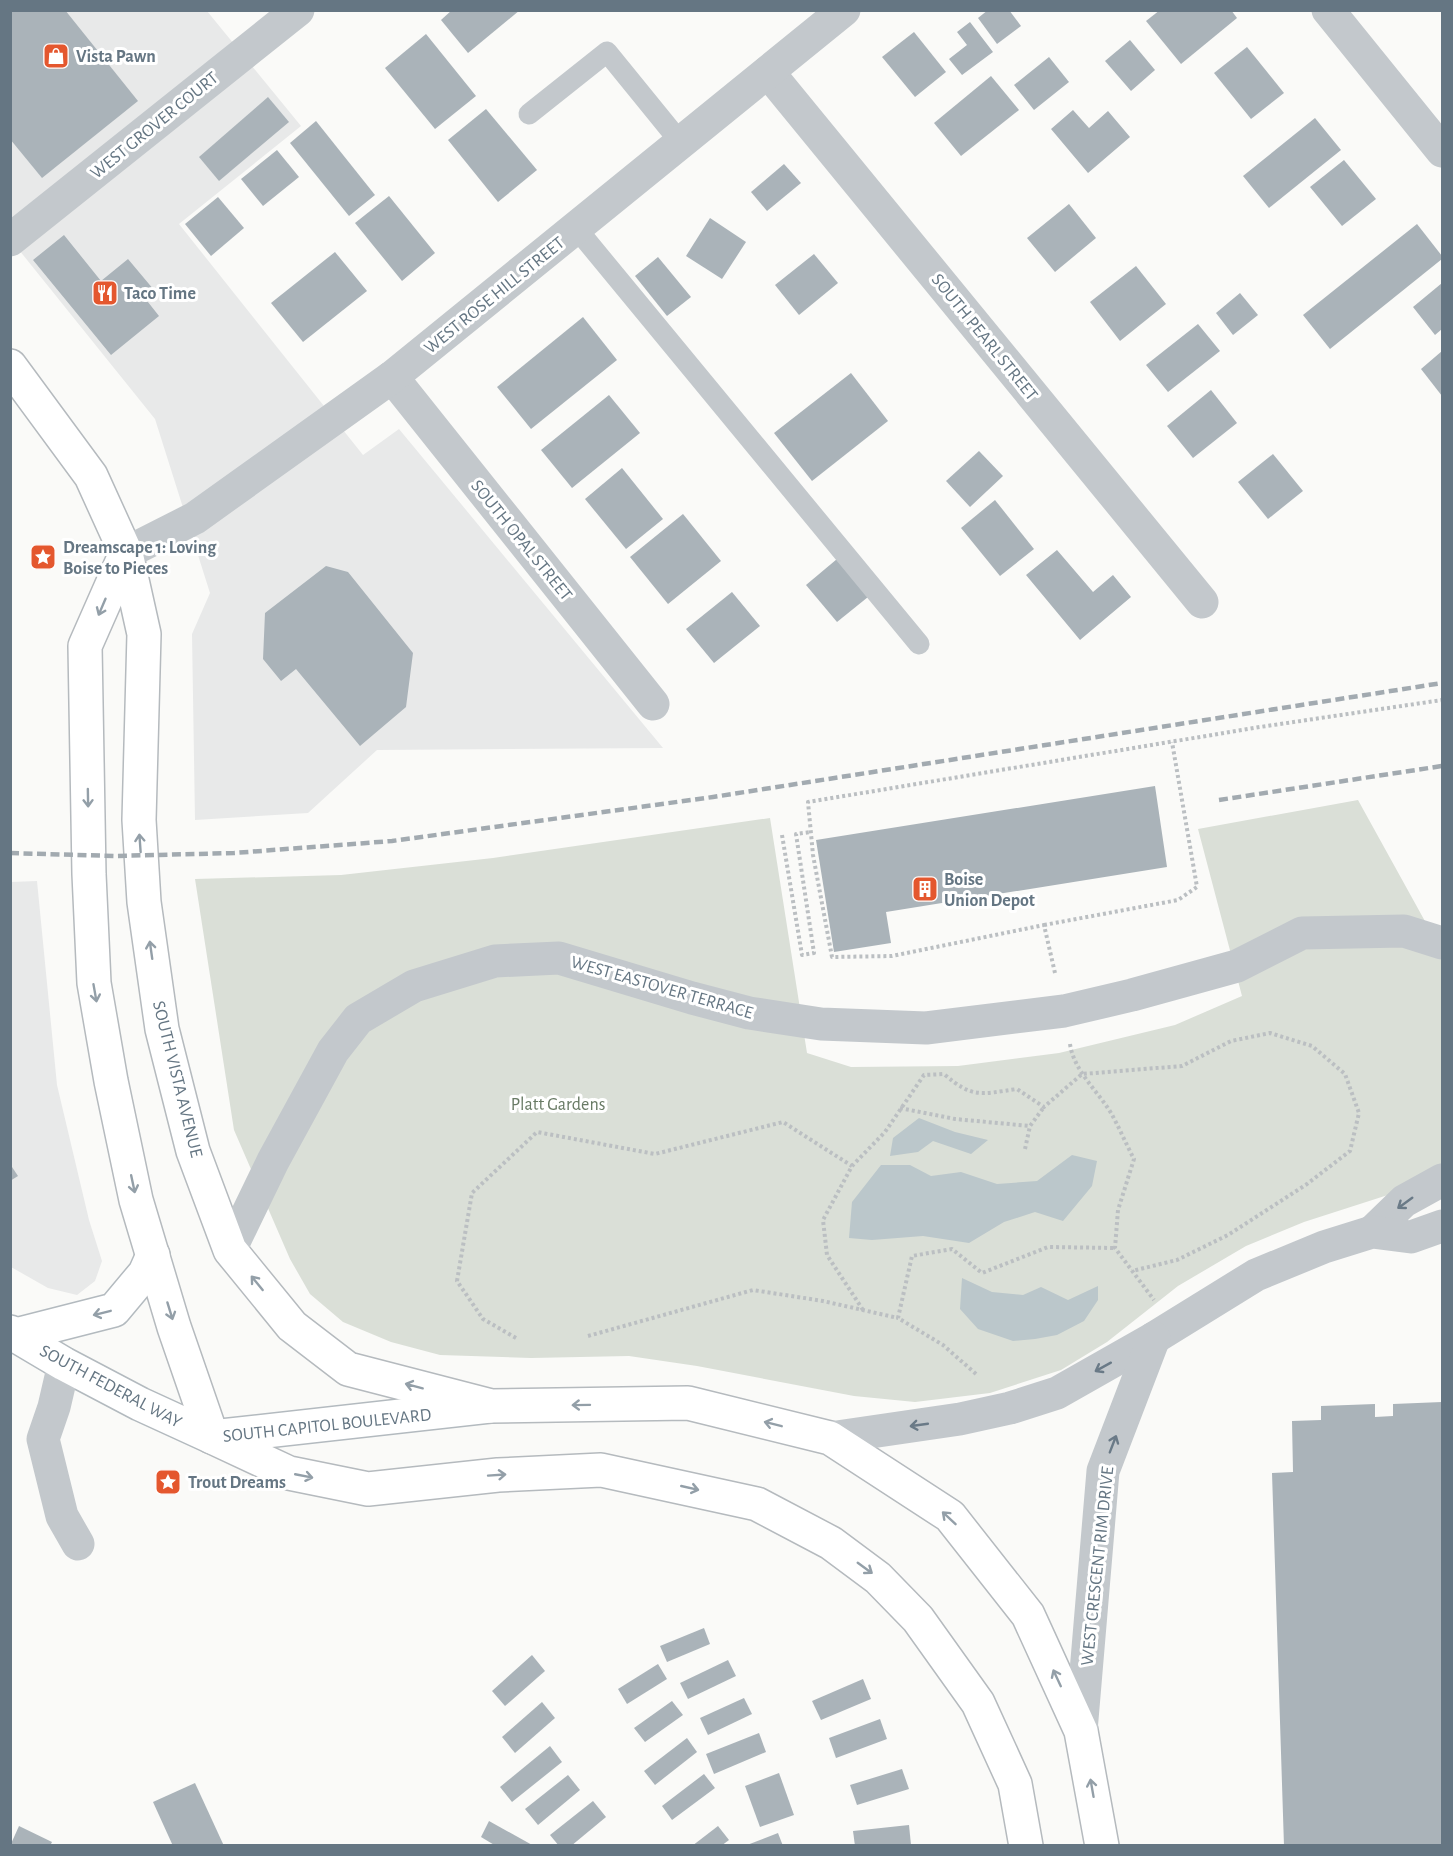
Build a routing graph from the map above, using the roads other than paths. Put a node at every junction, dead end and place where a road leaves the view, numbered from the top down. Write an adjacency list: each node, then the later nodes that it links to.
1 (298, 10): 9 (street, WEST GROVER COURT)
2 (844, 10): 4 (street, WEST ROSE HILL STREET)
3 (1328, 10): 7 (street)
4 (768, 72): 6 (street, WEST ROSE HILL STREET); 13 (street, SOUTH PEARL STREET)
5 (529, 114): 6 (lane)
6 (681, 143): 8 (street, WEST ROSE HILL STREET)
7 (1443, 151)
8 (576, 228): 11 (street, WEST ROSE HILL STREET); 14 (lane)
9 (10, 240)
10 (10, 366): 12 (main road, SOUTH VISTA AVENUE)
11 (392, 377): 12 (street, WEST ROSE HILL STREET); 15 (street, SOUTH OPAL STREET)
12 (126, 553): 20 (main road, SOUTH VISTA AVENUE, one-way to 12); 21 (main road, one-way to 21)
13 (1202, 602)
14 (919, 644)
15 (653, 704)
16 (1443, 943): 20 (street, WEST EASTOVER TERRACE)
17 (1443, 1180): 19 (street, one-way to 19)
18 (1443, 1226): 19 (street)
19 (1372, 1232): 23 (street)
20 (230, 1250): 25 (main road, SOUTH VISTA AVENUE, one-way to 20)
21 (153, 1255): 22 (main road, one-way to 22); 26 (main road, one-way to 26)
22 (13, 1333): 24 (main road, SOUTH FEDERAL WAY)
23 (1154, 1338): 27 (street, one-way to 27); 29 (street, WEST CRESCENT RIM DRIVE, one-way to 23)
24 (64, 1364): 26 (main road, SOUTH FEDERAL WAY); 28 (street)
25 (491, 1406): 26 (main road, SOUTH CAPITOL BOULEVARD); 27 (main road, SOUTH CAPITOL BOULEVARD, one-way to 25)
26 (212, 1437): 30 (main road, SOUTH CAPITOL BOULEVARD, one-way to 30)
27 (830, 1438): 29 (main road, SOUTH CAPITOL BOULEVARD, one-way to 27)
28 (78, 1544)
29 (1081, 1731): 31 (main road, SOUTH CAPITOL BOULEVARD, one-way to 29)
30 (1026, 1845)
31 (1102, 1845)

